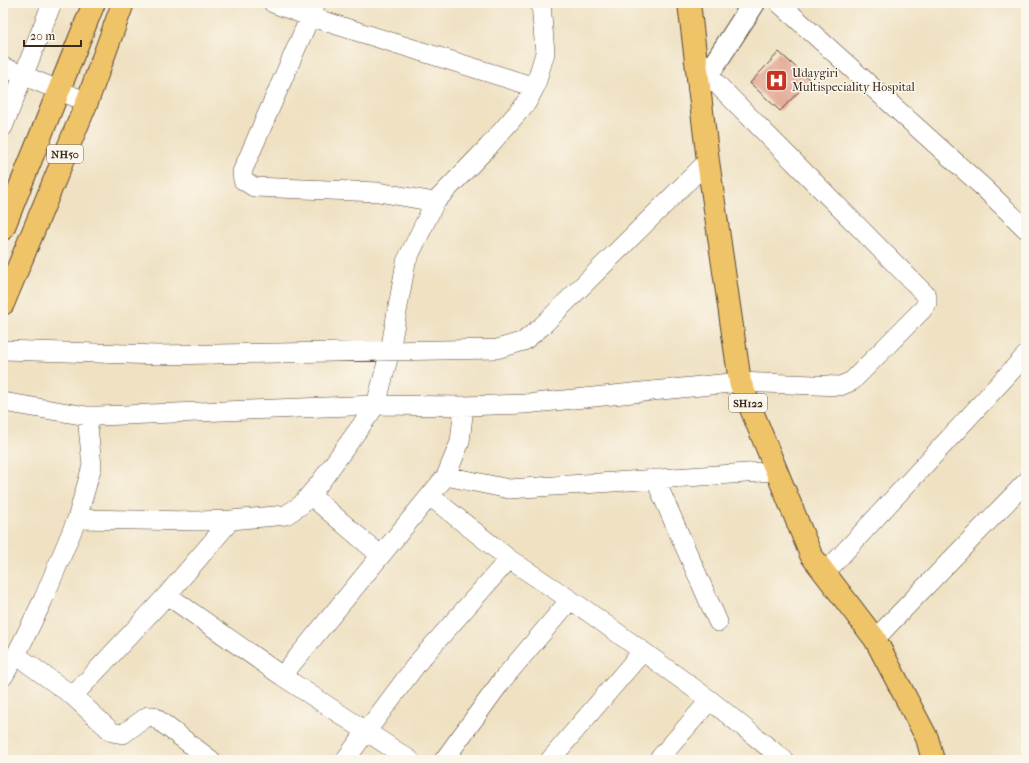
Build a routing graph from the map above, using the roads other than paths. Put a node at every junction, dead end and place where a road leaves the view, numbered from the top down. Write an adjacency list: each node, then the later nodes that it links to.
1 (52, 3): 11 (street)
2 (94, 3): 14 (main road, NH50)
3 (123, 3): 15 (main road, NH50)
4 (273, 3): 9 (street)
5 (541, 3): 13 (street)
6 (689, 3): 12 (main road, SH122)
7 (754, 3): 12 (street)
8 (779, 3): 20 (street)
9 (313, 10): 13 (street); 18 (street)
10 (3, 66): 11 (street)
11 (24, 76): 14 (street); 16 (street)
12 (703, 81): 17 (main road, SH122); 25 (street)
13 (535, 87): 18 (street)
14 (59, 90): 15 (street); 19 (main road, NH50)
15 (87, 102): 21 (main road, NH50)
16 (3, 127)
17 (708, 161): 23 (street); 25 (main road, SH122)
18 (436, 202): 23 (street)
19 (3, 229)
20 (1026, 229)
21 (3, 304)
22 (3, 350): 23 (street)
23 (390, 351): 27 (street)
24 (1026, 355): 40 (street)
25 (740, 382): 28 (street); 30 (main road, SH122)
26 (3, 402): 29 (street)
27 (376, 405): 28 (street); 29 (street); 34 (street)
28 (464, 406): 31 (street)
29 (87, 416): 36 (street)
30 (777, 471): 32 (street); 40 (main road, SH122)
31 (446, 476): 32 (street); 35 (street)
32 (655, 479): 43 (street)
33 (1026, 482): 44 (street)
34 (310, 495): 37 (street); 38 (street)
35 (430, 496): 38 (street); 39 (street)
36 (77, 519): 37 (street); 46 (street)
37 (231, 520): 41 (street)
38 (380, 555): 48 (street)
39 (509, 559): 42 (street); 51 (street)
40 (825, 573): 44 (main road, SH122)
41 (167, 595): 48 (street); 49 (street)
42 (570, 600): 45 (street); 55 (street)
43 (718, 622)
44 (875, 639): 59 (main road, SH122)
45 (642, 652): 50 (street); 56 (street)
46 (16, 655): 47 (street); 49 (street)
47 (3, 676)
48 (282, 676): 51 (street)
49 (74, 696): 52 (street)
50 (710, 700): 57 (street); 58 (street)
51 (365, 730): 53 (street); 54 (street)
52 (211, 760)
53 (345, 760)
54 (410, 760)
55 (444, 760)
56 (550, 760)
57 (658, 760)
58 (784, 760)
59 (933, 760)

